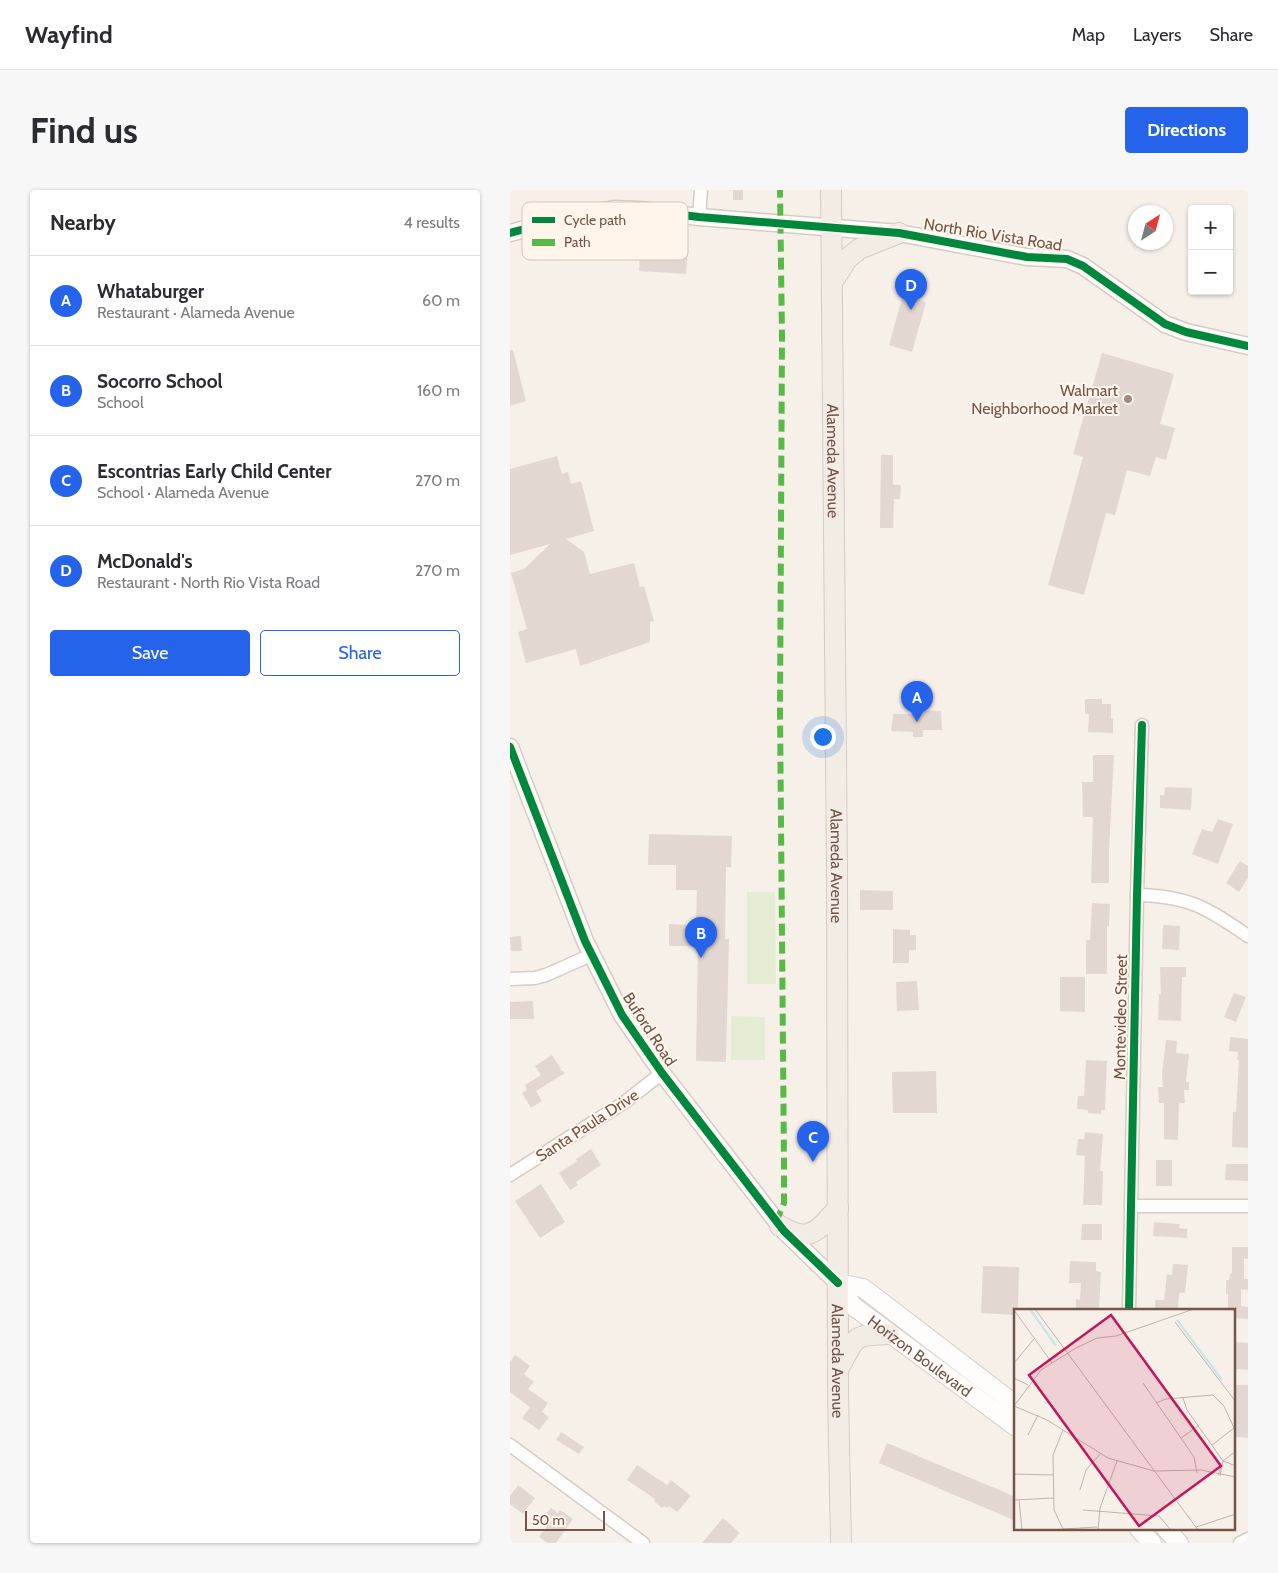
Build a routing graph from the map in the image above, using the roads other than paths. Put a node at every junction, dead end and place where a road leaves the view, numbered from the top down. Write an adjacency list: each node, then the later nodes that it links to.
1 (701, 190): 4 (street)
2 (831, 190): 5 (main road, Alameda Avenue)
3 (688, 216): 4 (street, North Rio Vista Road)
4 (699, 217): 5 (street, North Rio Vista Road)
5 (831, 228): 6 (street, North Rio Vista Road); 7 (main road, Alameda Avenue)
6 (899, 233): 7 (main road); 8 (street, North Rio Vista Road)
7 (832, 283): 19 (main road, Alameda Avenue)
8 (1248, 346)
9 (1142, 725): 11 (street, Montevideo Street)
10 (510, 747): 13 (street, Buford Road)
11 (1137, 896): 12 (street); 17 (street, Montevideo Street)
12 (1248, 936)
13 (591, 955): 14 (street); 15 (street, Buford Road)
14 (510, 979)
15 (662, 1073): 16 (street, Santa Paula Drive); 20 (street, Buford Road)
16 (510, 1175)
17 (1131, 1206): 18 (street); 22 (street, Montevideo Street)
18 (1248, 1206)
19 (838, 1208): 20 (main road); 21 (main road, Alameda Avenue)
20 (780, 1226): 21 (street, Buford Road)
21 (838, 1283): 23 (main road, Horizon Boulevard); 24 (main road, Alameda Avenue); 25 (main road, Horizon Boulevard)
22 (1129, 1309)
23 (889, 1334): 24 (main road); 26 (main road, Horizon Boulevard)
24 (839, 1368): 32 (main road, Alameda Avenue)
25 (1014, 1403)
26 (1014, 1427)
27 (510, 1445): 31 (street)
28 (1140, 1530): 33 (main road)
29 (1167, 1530): 34 (main road)
30 (1248, 1538): 35 (street)
31 (643, 1543)
32 (841, 1543)
33 (1152, 1543)
34 (1179, 1543)
35 (1240, 1543)

